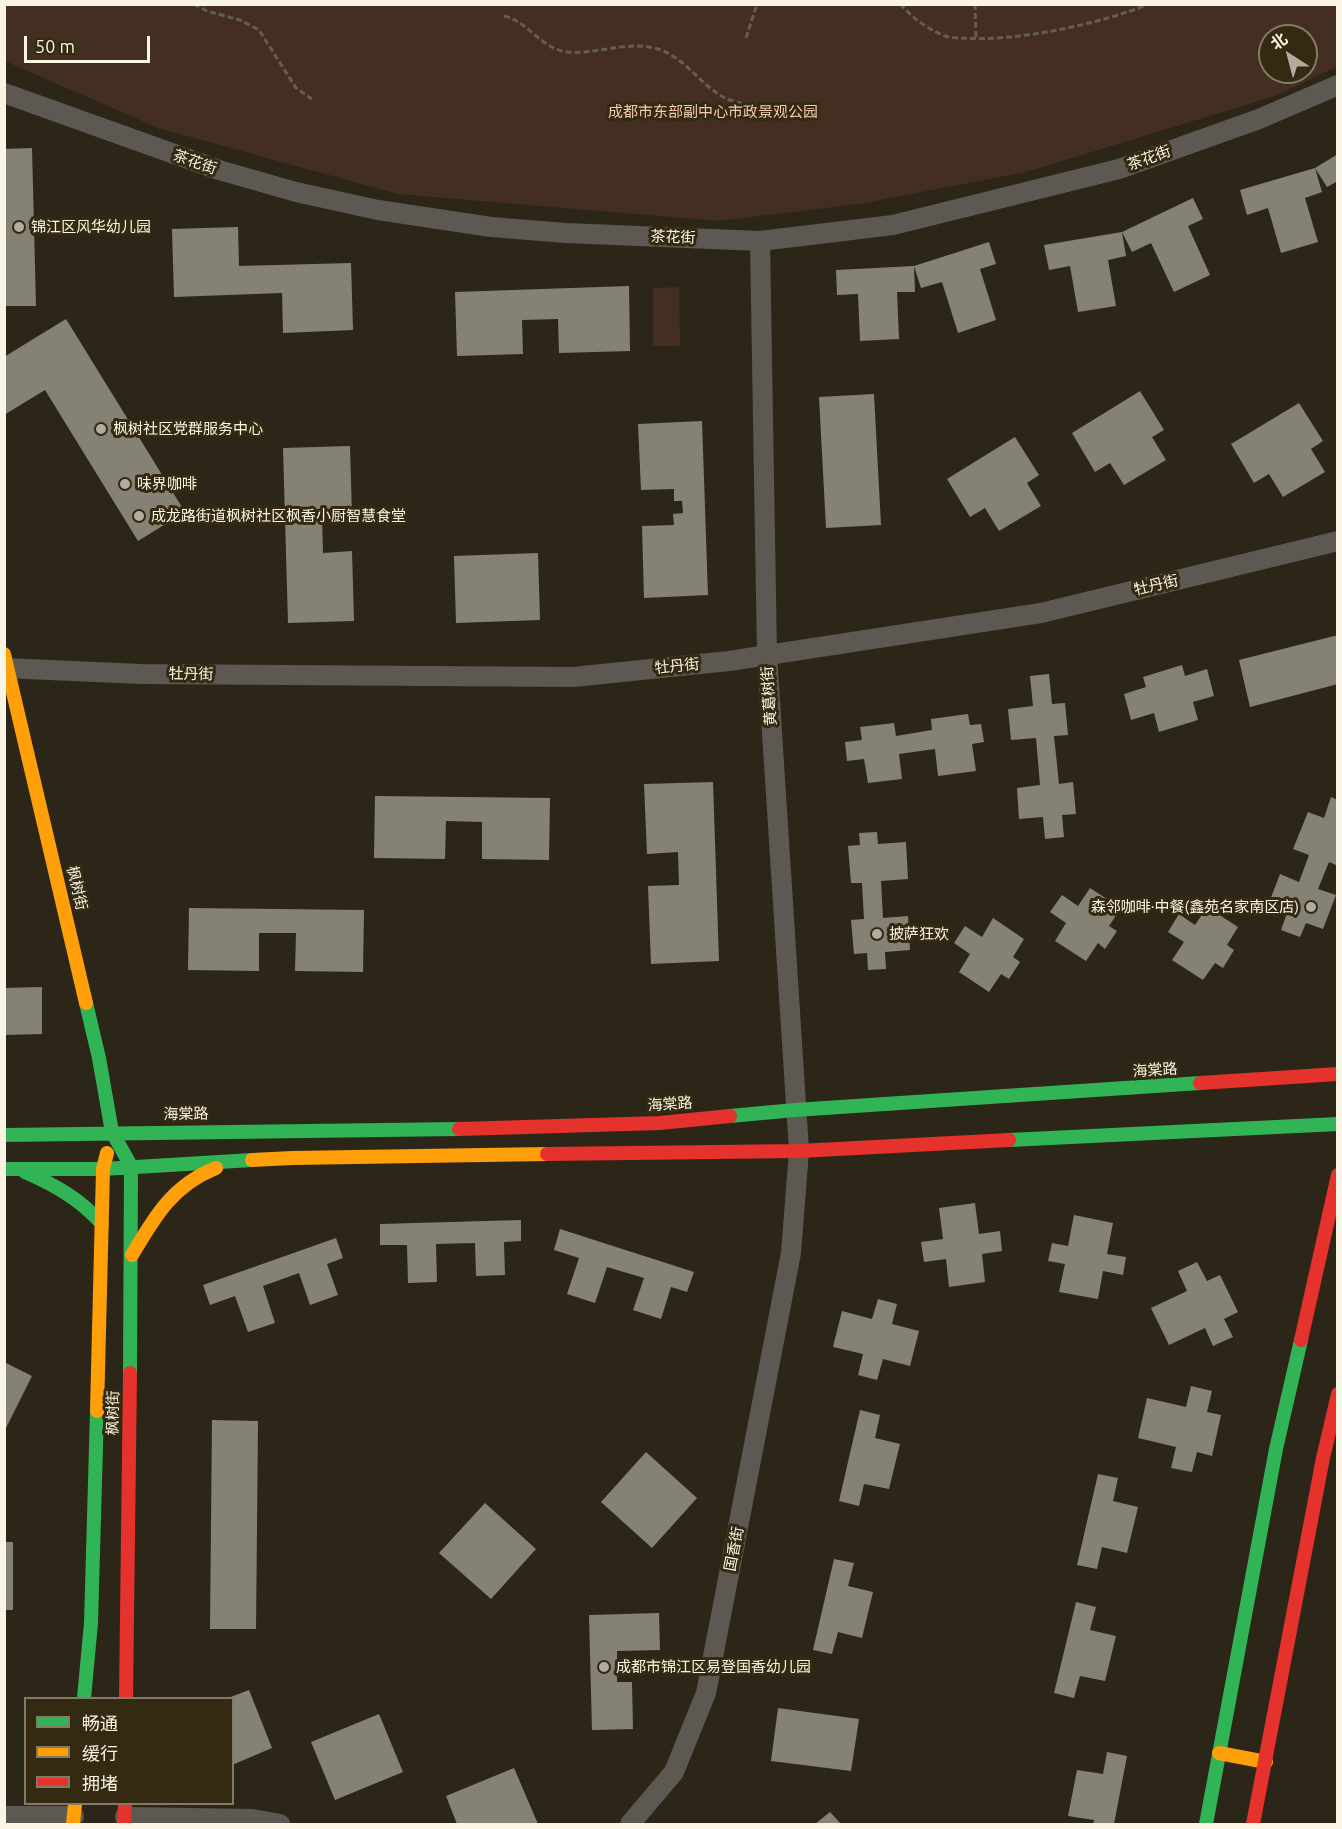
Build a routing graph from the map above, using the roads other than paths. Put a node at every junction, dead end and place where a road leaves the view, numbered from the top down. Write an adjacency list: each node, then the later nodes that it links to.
1 (1338, 84): 3 (street, 茶花街)
2 (4, 93): 3 (street, 茶花街)
3 (760, 241): 5 (street, 黄葛树街)
4 (1338, 542): 5 (street, 牡丹街)
5 (767, 655): 6 (street, 牡丹街); 8 (street, 黄葛树街)
6 (6, 664): 10 (main road, 枫树街)
7 (1338, 1074): 8 (main road, 海棠路)
8 (795, 1110): 10 (main road, 海棠路); 12 (street, 黄葛树街)
9 (1338, 1124): 12 (main road)
10 (112, 1131): 11 (main road, 海棠路); 14 (main road, 枫树街); 16 (main road, 枫树街)
11 (4, 1135)
12 (799, 1151): 13 (main road); 29 (street, 国香街)
13 (241, 1161): 14 (main road); 19 (main road)
14 (131, 1166): 16 (main road); 19 (main road, 枫树街)
15 (12, 1169): 16 (main road); 18 (main road)
16 (103, 1169): 18 (main road, 枫树街)
17 (1338, 1175): 23 (main road)
18 (102, 1224): 21 (main road, 枫树街)
19 (132, 1255): 22 (main road, 枫树街)
20 (1338, 1394): 24 (main road)
21 (84, 1697)
22 (126, 1697)
23 (1219, 1753): 24 (main road); 30 (main road)
24 (1266, 1762): 31 (main road)
25 (74, 1815): 27 (street)
26 (125, 1815): 28 (street)
27 (4, 1816)
28 (280, 1824)
29 (630, 1824)
30 (1206, 1824)
31 (1253, 1824)

